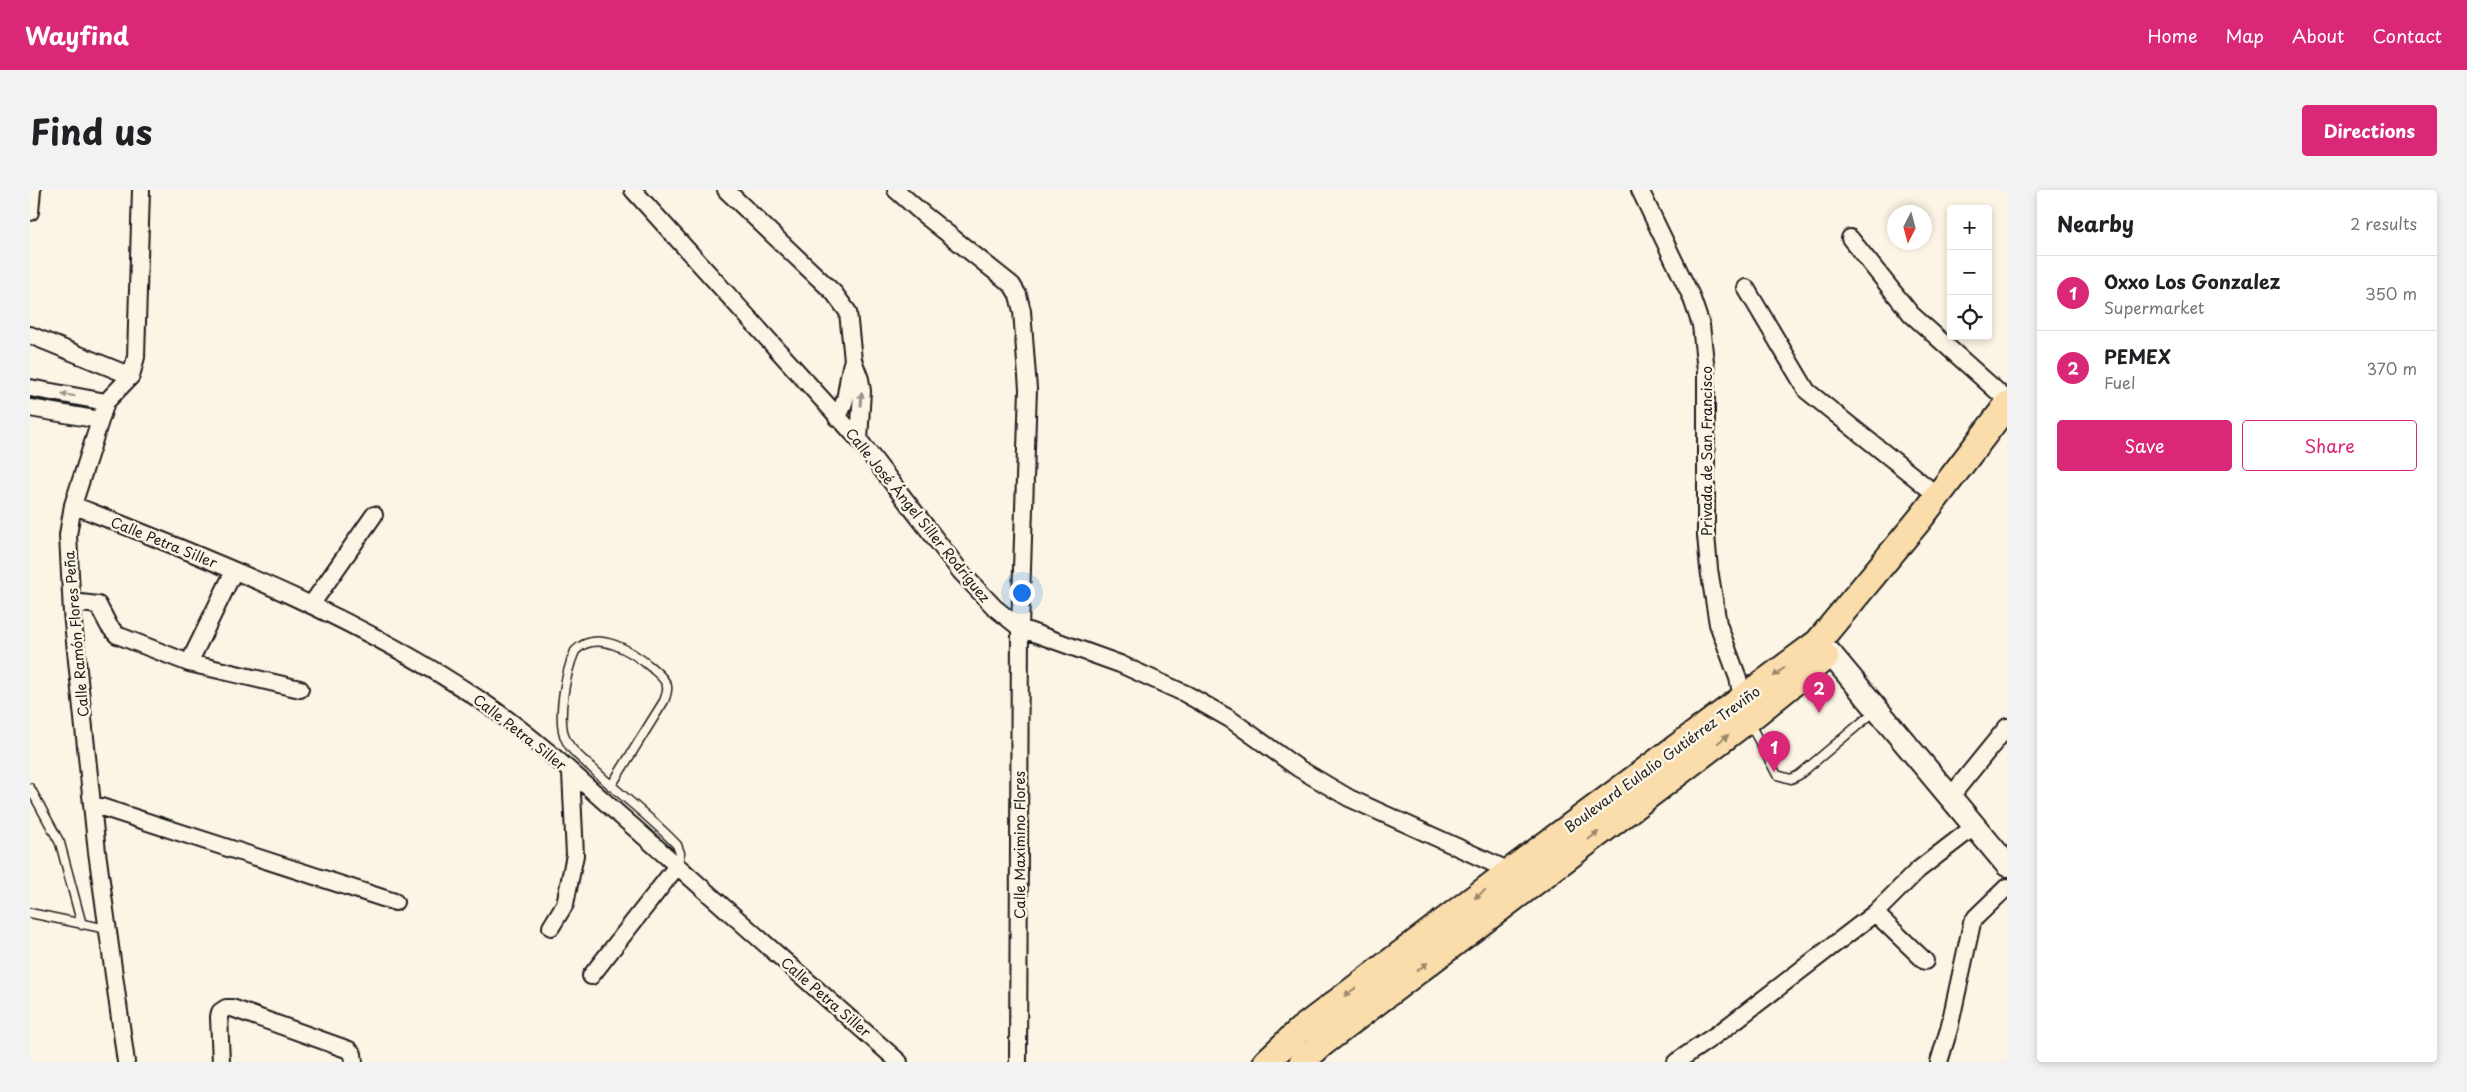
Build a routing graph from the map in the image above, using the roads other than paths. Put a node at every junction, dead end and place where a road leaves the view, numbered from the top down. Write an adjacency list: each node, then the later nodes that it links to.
1 (32, 190): 7 (street)
2 (141, 190): 12 (street)
3 (633, 190): 19 (street, Calle José Ángel Siller Rodríguez)
4 (726, 190): 11 (street)
5 (896, 190): 29 (street, Calle Maximino Flores)
6 (1640, 190): 33 (street, Privada de San Francisco)
7 (30, 212)
8 (1850, 238): 15 (street)
9 (1746, 288): 23 (street)
10 (30, 335): 12 (street)
11 (853, 360): 19 (street); 22 (street, one-way to 11)
12 (131, 376): 16 (street, Calle Ramón Flores Peña)
13 (30, 388): 14 (street)
14 (48, 391): 16 (street, one-way to 14); 18 (street)
15 (2007, 400)
16 (106, 402): 20 (street, Calle Ramón Flores Peña)
17 (2007, 405): 23 (main road, Boulevard Eulalio Gutiérrez Treviño)
18 (37, 409): 20 (street)
19 (838, 418): 22 (street, Calle José Ángel Siller Rodríguez)
20 (100, 420): 24 (street, Calle Ramón Flores Peña)
21 (2007, 430): 30 (main road, Boulevard Eulalio Gutiérrez Treviño)
22 (858, 440): 29 (street, Calle José Ángel Siller Rodríguez)
23 (1938, 496): 30 (main road, Boulevard Eulalio Gutiérrez Treviño)
24 (73, 505): 26 (street, Calle Petra Siller); 27 (street, Calle Ramón Flores Peña)
25 (374, 515): 28 (street)
26 (234, 570): 28 (street, Calle Petra Siller); 31 (street)
27 (72, 602): 31 (street); 40 (street, Calle Ramón Flores Peña)
28 (311, 604): 36 (street, Calle Petra Siller)
29 (1020, 628): 45 (street, Calle José Ángel Siller Rodríguez); 60 (street, Calle Maximino Flores)
30 (1824, 648): 33 (main road, Boulevard Eulalio Gutiérrez Treviño); 34 (street)
31 (188, 663): 32 (street)
32 (300, 689)
33 (1745, 710): 34 (lane); 42 (main road, Boulevard Eulalio Gutiérrez Treviño)
34 (1877, 710): 39 (street)
35 (2007, 727): 39 (street)
36 (571, 773): 44 (street, Calle Petra Siller); 51 (street)
37 (611, 786): 37 (lane); 44 (lane)
38 (30, 788): 50 (lane)
39 (1950, 796): 41 (street)
40 (92, 804): 47 (street); 52 (street, Calle Ramón Flores Peña)
41 (1975, 826): 43 (street); 49 (street)
42 (1560, 847): 45 (main road, Boulevard Eulalio Gutiérrez Treviño); 55 (main road, Boulevard Eulalio Gutiérrez Treviño, one-way to 42)
43 (2007, 865)
44 (677, 866): 54 (street); 59 (street, Calle Petra Siller)
45 (1510, 871): 55 (main road, Boulevard Eulalio Gutiérrez Treviño, one-way to 55)
46 (2007, 887): 64 (street)
47 (395, 902)
48 (30, 913): 50 (lane)
49 (1875, 913): 53 (street); 63 (street)
50 (82, 925): 52 (lane)
51 (551, 926)
52 (108, 929): 56 (street, Calle Ramón Flores Peña)
53 (1925, 961)
54 (591, 976)
55 (1386, 980): 61 (main road, Boulevard Eulalio Gutiérrez Treviño, one-way to 61); 62 (main road, Boulevard Eulalio Gutiérrez Treviño)
56 (126, 1062)
57 (221, 1062): 58 (street)
58 (354, 1062)
59 (899, 1062)
60 (1018, 1062)
61 (1266, 1062)
62 (1302, 1062)
63 (1676, 1062)
64 (1939, 1062)

